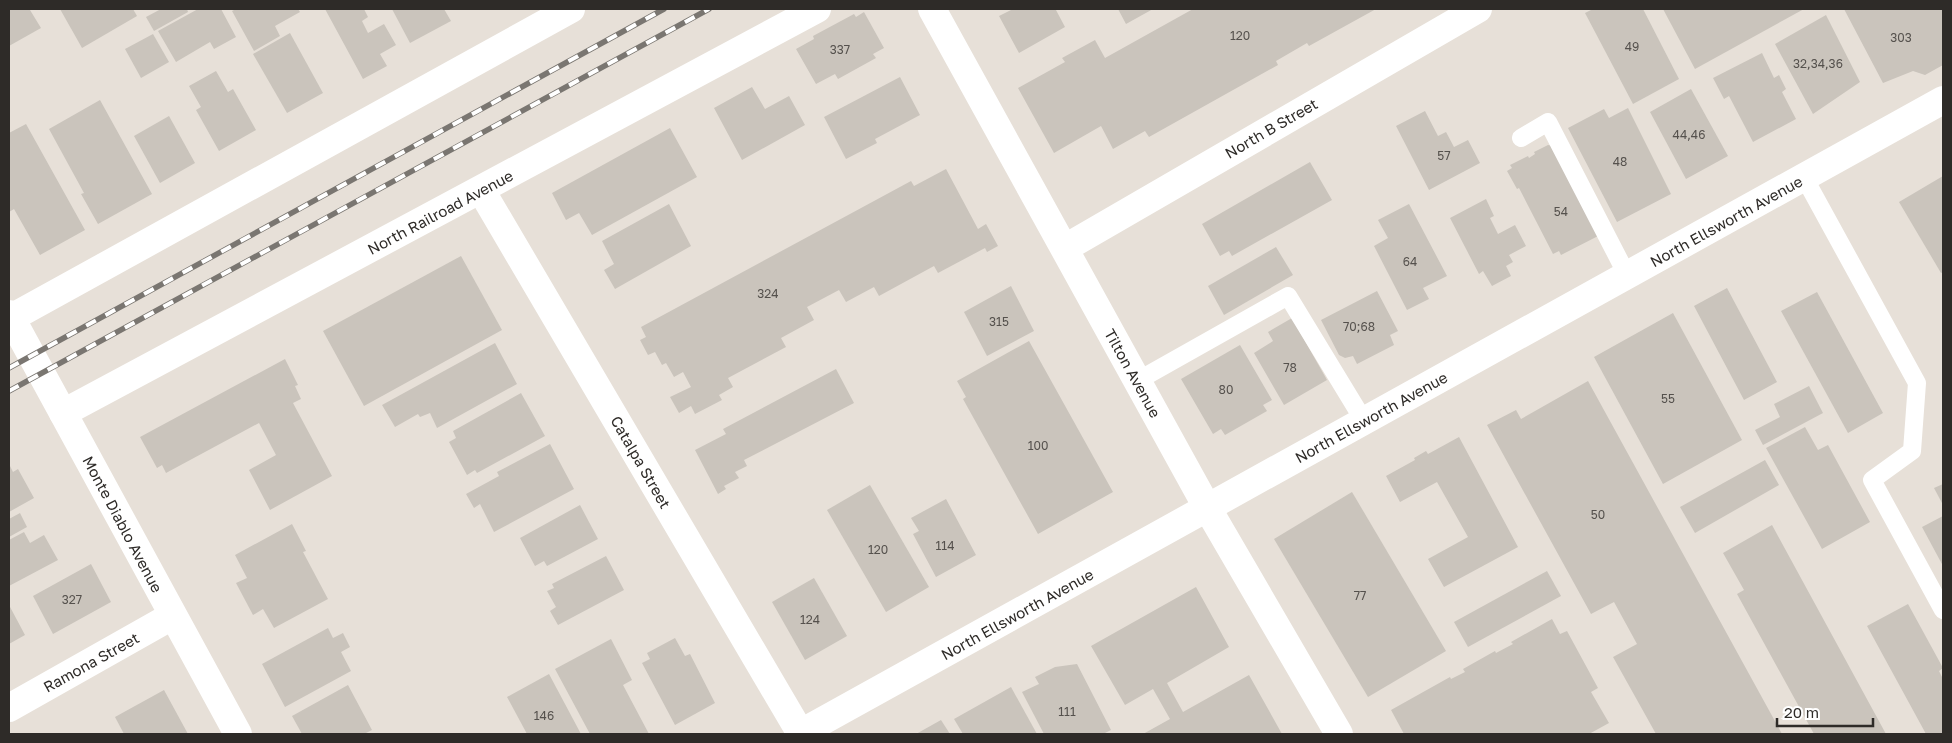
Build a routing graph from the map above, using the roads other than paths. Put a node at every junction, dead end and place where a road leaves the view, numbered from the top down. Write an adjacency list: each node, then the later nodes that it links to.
1 (571, 9): 11 (street)
2 (817, 9): 8 (street, North Railroad Avenue)
3 (932, 9): 9 (street, Tilton Avenue)
4 (1478, 9): 9 (street, North B Street)
5 (1943, 100): 7 (street, North Ellsworth Avenue)
6 (1521, 138): 10 (lane)
7 (1804, 177): 10 (street, North Ellsworth Avenue); 16 (lane)
8 (481, 190): 13 (street, North Railroad Avenue); 20 (street, Catalpa Street)
9 (1065, 248): 12 (street, Tilton Avenue)
10 (1628, 275): 14 (street, North Ellsworth Avenue)
11 (10, 316): 13 (street, Monte Diablo Avenue)
12 (1137, 381): 14 (lane); 15 (street, Tilton Avenue)
13 (63, 412): 17 (street, Monte Diablo Avenue)
14 (1364, 421): 15 (street, North Ellsworth Avenue)
15 (1208, 509): 20 (street, North Ellsworth Avenue); 21 (street, Tilton Avenue)
16 (1943, 610)
17 (172, 616): 18 (street, Ramona Street); 19 (street, Monte Diablo Avenue)
18 (9, 708)
19 (238, 734)
20 (800, 734)
21 (1339, 734)

